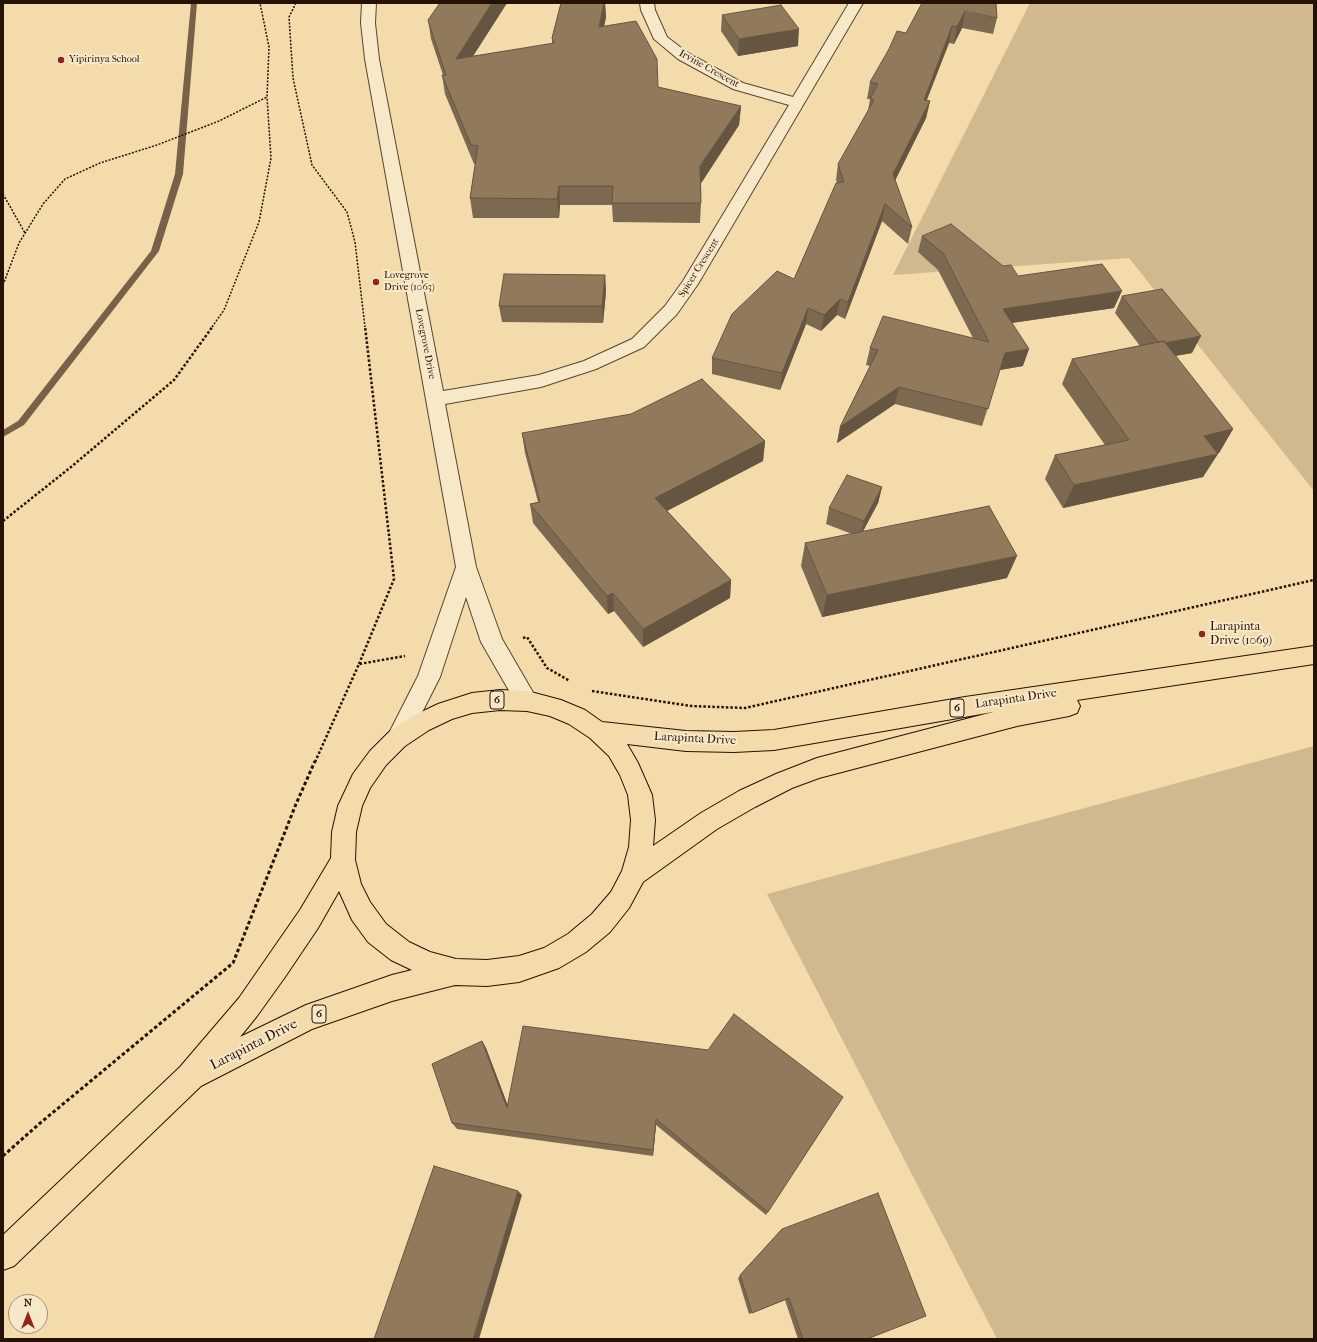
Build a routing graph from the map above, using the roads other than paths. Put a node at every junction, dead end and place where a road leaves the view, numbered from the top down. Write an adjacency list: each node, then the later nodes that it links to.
1 (369, 3): 5 (street, Lovegrove Drive)
2 (647, 3): 4 (street, Irvine Crescent)
3 (856, 3): 4 (street, Spicer Crescent)
4 (798, 103): 5 (street, Spicer Crescent)
5 (436, 399): 6 (street, Lovegrove Drive)
6 (466, 567): 9 (street, Lovegrove Drive); 11 (street)
7 (1314, 655): 10 (main road, Larapinta Drive / 6)
8 (1314, 660): 13 (main road, Larapinta Drive / 6)
9 (527, 701): 10 (main road, 6); 11 (main road, 6)
10 (598, 731): 13 (main road, 6)
11 (397, 739): 12 (main road, 6)
12 (343, 860): 14 (main road, 6); 15 (main road, Larapinta Drive / 6)
13 (634, 874): 14 (main road, 6)
14 (456, 972): 15 (main road, Larapinta Drive / 6)
15 (190, 1077): 16 (main road, Larapinta Drive / 6)
16 (3, 1254)

